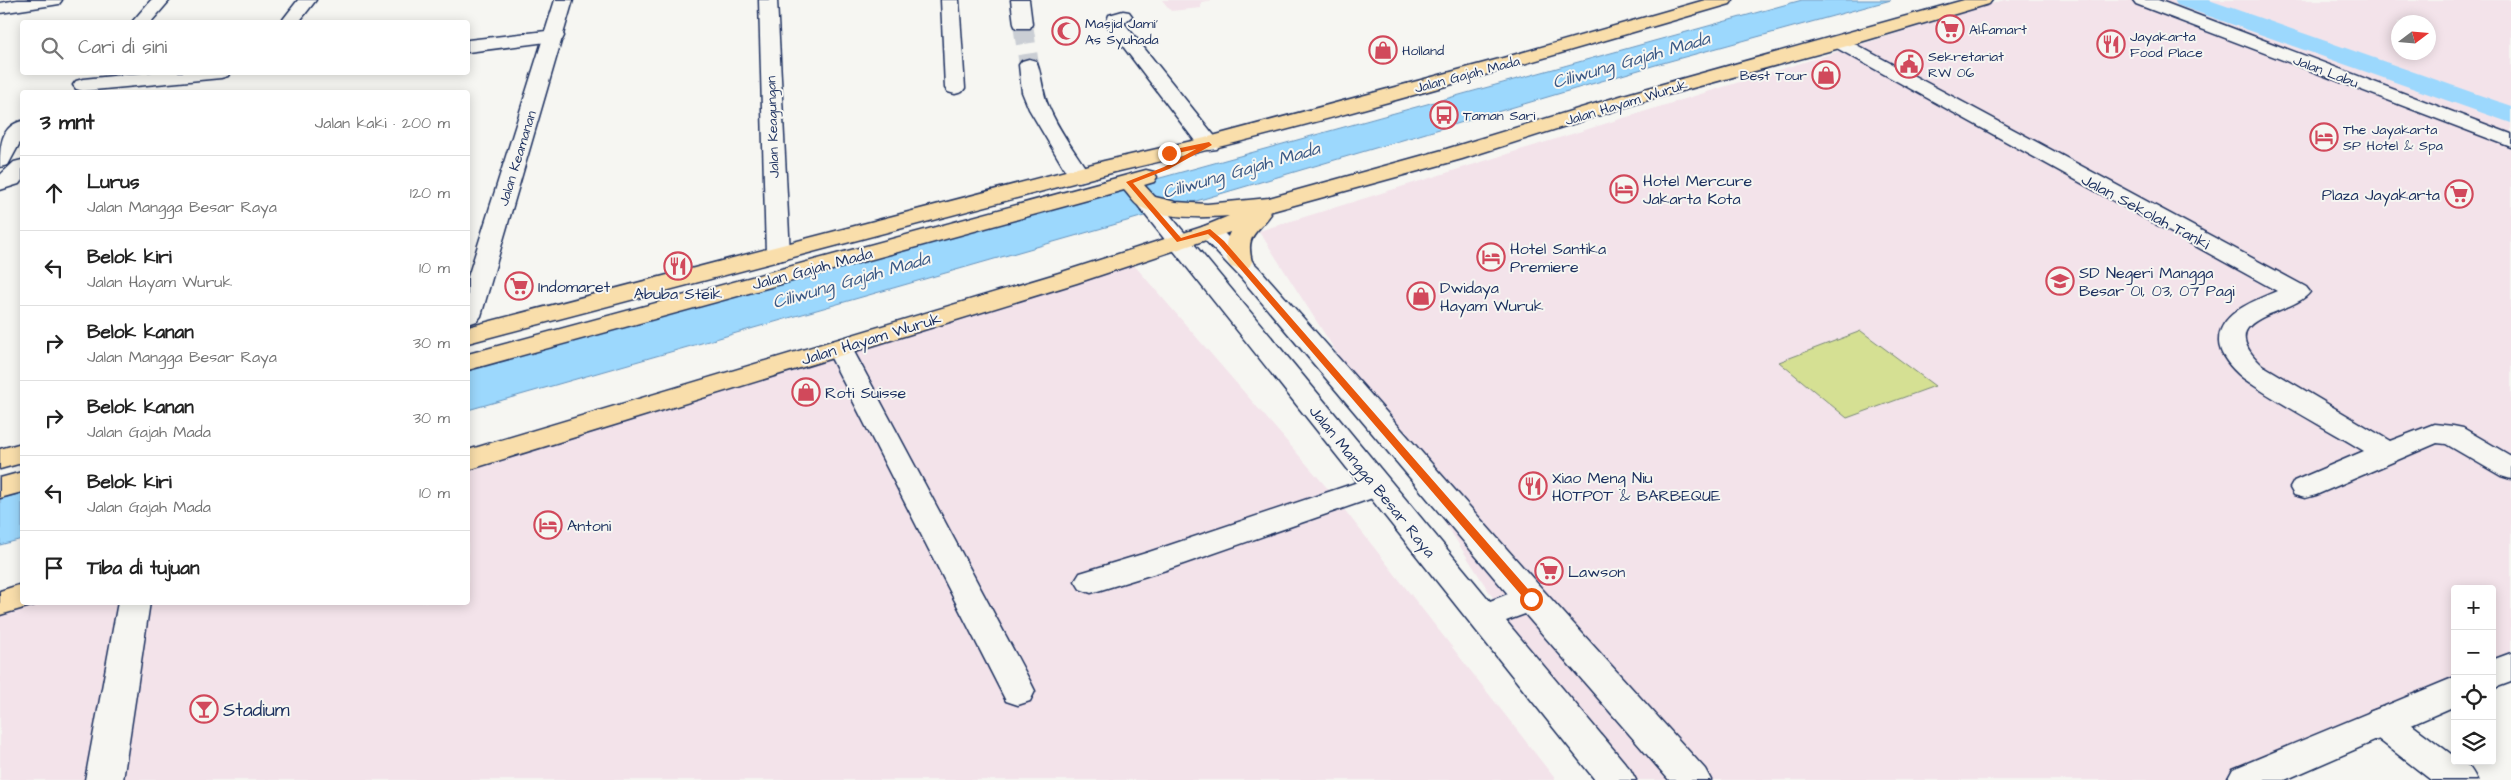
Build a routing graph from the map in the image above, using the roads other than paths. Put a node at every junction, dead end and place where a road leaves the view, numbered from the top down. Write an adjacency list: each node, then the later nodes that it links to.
1 (53, 0): 11 (street)
2 (162, 0): 13 (street)
3 (307, 0): 14 (street)
4 (564, 0): 16 (street, Jalan Keamanan)
5 (768, 0): 34 (street, Jalan Keagungan)
6 (950, 0): 22 (street)
7 (1020, 0): 15 (street)
8 (1724, 0): 25 (main road, Jalan Gajah Mada)
9 (1982, 0): 17 (main road, Jalan Hayam Wuruk)
10 (2142, 0): 24 (street, Jalan Labu)
11 (0, 8)
12 (1123, 16): 25 (street)
13 (143, 20)
14 (292, 20)
15 (1023, 24)
16 (555, 36): 18 (street); 38 (street, Jalan Keamanan)
17 (1840, 42): 31 (main road, Jalan Hayam Wuruk); 42 (street, Jalan Sekolah Tanki)
18 (470, 46)
19 (1029, 65): 28 (street)
20 (183, 75): 21 (street)
21 (82, 83)
22 (955, 88)
23 (20, 129): 26 (street)
24 (2511, 141)
25 (1209, 144): 28 (main road, Jalan Gajah Mada); 30 (main road, Jalan Gajah Mada)
26 (0, 160)
27 (20, 169): 29 (street)
28 (1079, 175): 34 (main road, Jalan Gajah Mada)
29 (0, 184)
30 (1148, 199): 31 (main road, Jalan Hayam Wuruk); 33 (street, Jalan Mangga Besar Raya); 41 (main road, Jalan Gajah Mada)
31 (1270, 205): 32 (main road, Jalan Hayam Wuruk); 35 (main road)
32 (1210, 232): 33 (main road, Jalan Hayam Wuruk); 35 (street)
33 (1180, 241): 37 (street, Jalan Mangga Besar Raya); 40 (main road, Jalan Hayam Wuruk)
34 (778, 254): 39 (main road, Jalan Gajah Mada)
35 (1240, 262): 36 (street)
36 (1266, 293): 37 (street); 53 (street)
37 (1230, 302): 48 (street, Jalan Mangga Besar Raya)
38 (470, 310)
39 (470, 334)
40 (839, 348): 45 (main road, Jalan Hayam Wuruk); 59 (street)
41 (470, 362)
42 (2387, 452): 46 (street); 50 (street)
43 (20, 453): 44 (main road)
44 (0, 458)
45 (470, 459)
46 (2511, 469)
47 (20, 483): 49 (main road)
48 (1376, 486): 51 (street); 56 (street, Jalan Mangga Besar Raya)
49 (0, 488)
50 (2305, 488)
51 (1091, 581)
52 (20, 597): 54 (main road)
53 (1531, 599): 56 (street); 64 (street)
54 (0, 603)
55 (133, 605): 62 (street)
56 (1483, 617): 63 (street, Jalan Mangga Besar Raya)
57 (2511, 667): 58 (street)
58 (2496, 673)
59 (1018, 691)
60 (2451, 693): 61 (street)
61 (2382, 722): 65 (street); 66 (street)
62 (104, 780)
63 (1617, 780)
64 (1692, 780)
65 (2246, 780)
66 (2458, 780)

